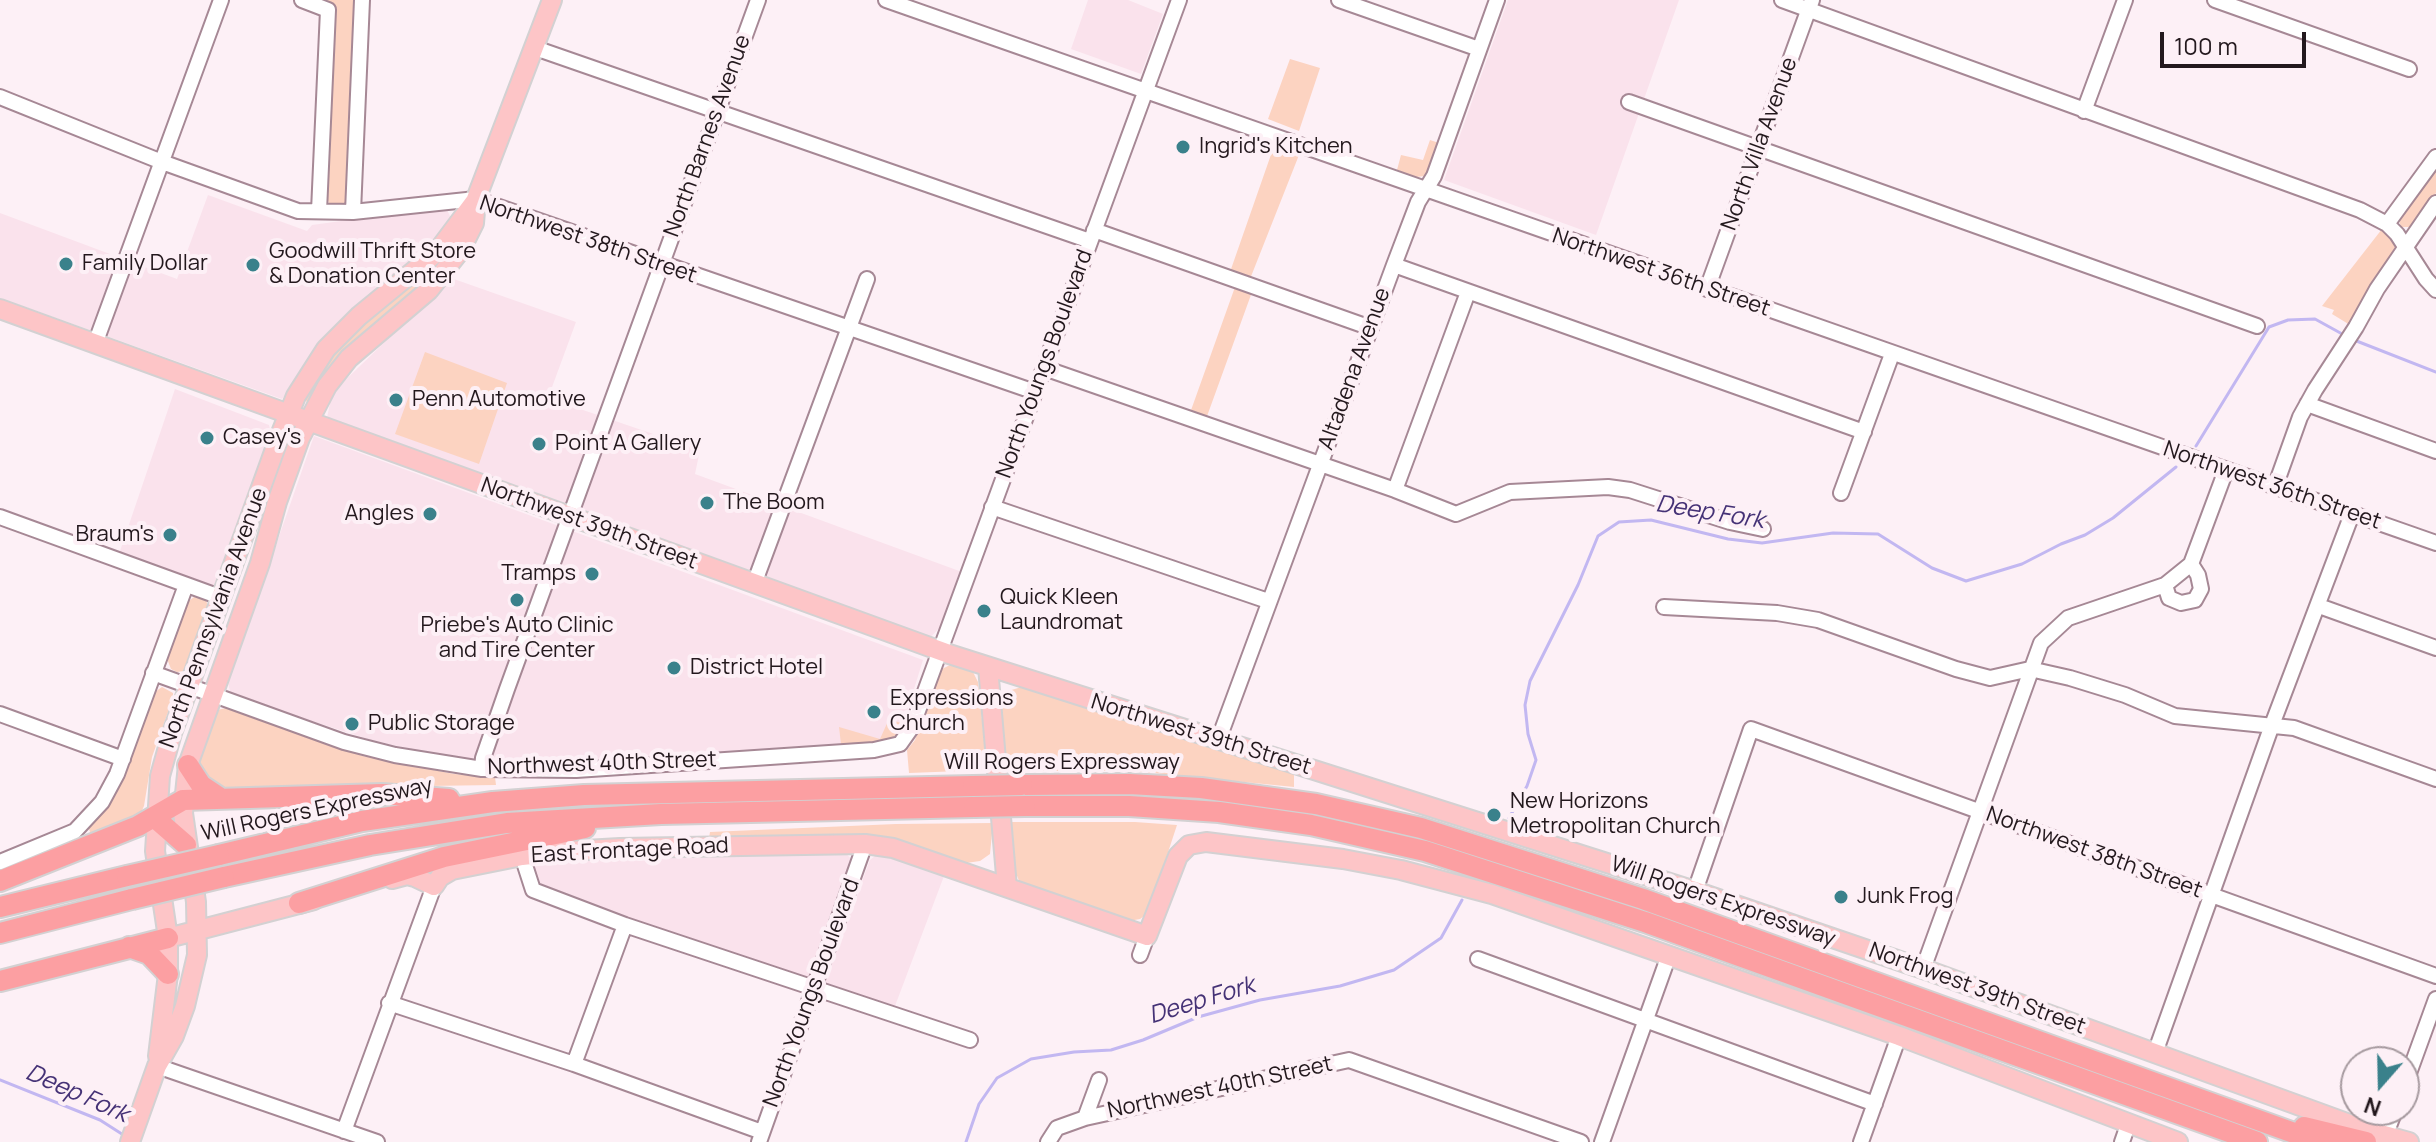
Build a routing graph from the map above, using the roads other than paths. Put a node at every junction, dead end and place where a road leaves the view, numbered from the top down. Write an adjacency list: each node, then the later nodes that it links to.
1 (221, 0): 24 (street)
2 (302, 0): 28 (street)
3 (362, 0): 29 (street)
4 (552, 0): 14 (main road, North Pennsylvania Avenue)
5 (758, 0): 20 (street, North Barnes Avenue)
6 (886, 0): 17 (street, Northwest 36th Street)
7 (1179, 0): 17 (street, North Youngs Boulevard)
8 (1339, 0): 15 (street)
9 (1497, 0): 15 (street, Altadena Avenue)
10 (1782, 0): 13 (street)
11 (2125, 0): 21 (street)
12 (2215, 0): 16 (street)
13 (1810, 5): 21 (street); 22 (street, North Villa Avenue)
14 (535, 48): 20 (street); 26 (main road, North Pennsylvania Avenue)
15 (1479, 49): 25 (street, Altadena Avenue)
16 (2409, 69)
17 (1146, 91): 25 (street, Northwest 36th Street); 31 (street, North Youngs Boulevard)
18 (0, 97): 24 (street, Northwest 38th Street)
19 (1629, 102): 22 (street)
20 (716, 111): 31 (street); 33 (street, North Barnes Avenue)
21 (2084, 111): 30 (street)
22 (1758, 148): 36 (street, North Villa Avenue); 40 (street)
23 (2436, 157): 30 (street)
24 (162, 162): 28 (street, Northwest 38th Street); 43 (street)
25 (1425, 190): 34 (street, Altadena Avenue); 36 (street, Northwest 36th Street)
26 (476, 199): 29 (street, Northwest 38th Street); 33 (street, Northwest 38th Street); 48 (main road, North Pennsylvania Avenue); 49 (main road, North Pennsylvania Avenue)
27 (2436, 203): 32 (street)
28 (319, 211): 29 (street, Northwest 38th Street)
29 (353, 212)
30 (2387, 224): 32 (street)
31 (1092, 236): 41 (street); 45 (street, North Youngs Boulevard)
32 (2406, 245): 37 (street); 47 (street)
33 (662, 264): 42 (street, Northwest 38th Street); 60 (street, North Barnes Avenue)
34 (1394, 265): 38 (street); 41 (street, Altadena Avenue)
35 (867, 279): 42 (street)
36 (1707, 289): 44 (street, Northwest 36th Street)
37 (2436, 290)
38 (1468, 292): 50 (street); 55 (street)
39 (0, 309): 43 (main road, Northwest 39th Street)
40 (2257, 326)
41 (1371, 328): 52 (street, Altadena Avenue)
42 (849, 330): 46 (street, Northwest 38th Street); 65 (street)
43 (95, 344): 48 (main road, Northwest 39th Street)
44 (1892, 354): 50 (street); 53 (street, Northwest 36th Street)
45 (1044, 368): 46 (street, North Youngs Boulevard); 52 (street)
46 (1035, 392): 57 (street, North Youngs Boulevard)
47 (2307, 404): 51 (street); 54 (street)
48 (288, 415): 49 (main road, Northwest 39th Street); 62 (main road, North Pennsylvania Avenue)
49 (308, 422): 60 (main road, Northwest 39th Street); 68 (main road, North Pennsylvania Avenue)
50 (1864, 432): 56 (street)
51 (2436, 451)
52 (1319, 466): 55 (street); 70 (street, Altadena Avenue)
53 (2226, 470): 54 (street, Northwest 36th Street); 64 (street)
54 (2275, 487): 58 (street, Northwest 36th Street)
55 (1395, 490): 61 (street)
56 (1841, 493)
57 (992, 507): 70 (street); 75 (street, North Youngs Boulevard)
58 (2352, 514): 63 (street, Northwest 36th Street); 71 (street)
59 (0, 517): 66 (street)
60 (570, 517): 65 (main road, Northwest 39th Street); 87 (street, North Barnes Avenue)
61 (1763, 529)
62 (243, 537): 68 (main road); 69 (main road, North Pennsylvania Avenue)
63 (2436, 543)
64 (2191, 564): 67 (street); 67 (street)
65 (754, 584): 75 (main road, Northwest 39th Street)
66 (186, 585): 69 (street); 78 (street)
67 (2165, 585): 77 (street)
68 (251, 588): 73 (main road, North Pennsylvania Avenue)
69 (220, 597): 73 (main road); 79 (main road, North Pennsylvania Avenue)
70 (1268, 601): 84 (street, Altadena Avenue)
71 (2319, 606): 74 (street); 82 (street)
72 (1664, 607): 77 (street)
73 (229, 648): 80 (main road, North Pennsylvania Avenue)
74 (2436, 648)
75 (939, 650): 76 (main road, Northwest 39th Street); 83 (street, North Youngs Boulevard)
76 (988, 667): 84 (main road, Northwest 39th Street); 97 (main road)
77 (2030, 669): 82 (street); 93 (street)
78 (153, 673): 79 (street, Northwest 40th Street); 85 (street)
79 (189, 687): 80 (street, Northwest 40th Street); 95 (main road, North Pennsylvania Avenue)
80 (213, 695): 86 (main road, North Pennsylvania Avenue); 87 (street, Northwest 40th Street)
81 (0, 714): 85 (street)
82 (2272, 725): 88 (street); 106 (street)
83 (912, 727): 87 (street, Northwest 40th Street)
84 (1218, 741): 105 (main road, Northwest 39th Street)
85 (123, 759): 100 (street)
86 (188, 765): 90 (highway); 91 (main road, North Pennsylvania Avenue)
87 (482, 769)
88 (2436, 779)
89 (973, 797): 92 (highway, Will Rogers Expressway); 94 (highway, Will Rogers Expressway); 137 (highway, Will Rogers Expressway, bridge); 138 (highway, Will Rogers Expressway, bridge)
90 (222, 799): 91 (highway); 92 (highway)
91 (183, 800): 95 (highway); 98 (main road, North Pennsylvania Avenue)
92 (493, 802): 109 (highway, Will Rogers Expressway, bridge)
93 (1981, 811): 105 (street, Northwest 38th Street); 106 (street, Northwest 38th Street); 121 (street)
94 (661, 814): 107 (highway); 113 (highway, Will Rogers Expressway, bridge)
95 (155, 818): 98 (highway); 102 (highway); 108 (main road, North Pennsylvania Avenue)
96 (865, 844): 99 (main road, East Frontage Road); 101 (main road, East Frontage Road); 125 (street, North Youngs Boulevard)
97 (1003, 844): 101 (main road); 104 (main road)
98 (186, 845): 112 (main road, North Pennsylvania Avenue)
99 (522, 856): 103 (main road, East Frontage Road); 111 (street)
100 (0, 862)
101 (967, 873): 104 (main road, East Frontage Road)
102 (0, 881)
103 (434, 886): 107 (main road); 127 (street)
104 (1007, 887): 114 (main road)
105 (1695, 891): 121 (main road, Northwest 39th Street)
106 (2212, 897): 123 (street, Northwest 38th Street); 132 (street)
107 (299, 903): 110 (main road)
108 (164, 905): 112 (main road); 115 (main road, North Pennsylvania Avenue)
109 (0, 907)
110 (224, 925): 112 (main road); 117 (main road)
111 (625, 925): 125 (street); 133 (street)
112 (198, 931): 115 (main road); 117 (main road, North Pennsylvania Avenue)
113 (0, 933)
114 (1147, 936): 118 (street); 119 (main road)
115 (168, 938): 116 (highway); 122 (main road, North Pennsylvania Avenue)
116 (129, 947): 122 (highway); 124 (highway)
117 (197, 955): 134 (main road, North Pennsylvania Avenue)
118 (1140, 955)
119 (1669, 955): 128 (street); 129 (main road)
120 (1478, 959): 128 (street)
121 (1923, 969): 132 (main road, Northwest 39th Street)
122 (168, 974): 134 (main road, North Pennsylvania Avenue)
123 (2436, 976)
124 (0, 981)
125 (813, 987): 130 (street); 144 (street, North Youngs Boulevard)
126 (2436, 999): 131 (street)
127 (389, 1003): 133 (street); 142 (street)
128 (1646, 1019): 136 (street); 149 (street)
129 (1899, 1036): 136 (street); 140 (main road)
130 (970, 1040)
131 (2419, 1046)
132 (2155, 1053): 143 (main road, Northwest 39th Street)
133 (574, 1064): 144 (street)
134 (157, 1066): 142 (street); 145 (main road, North Pennsylvania Avenue)
135 (1099, 1080): 139 (street)
136 (1875, 1104): 150 (street)
137 (2230, 1110): 155 (highway, Will Rogers Expressway); 156 (highway)
138 (2189, 1117): 153 (highway); 154 (highway, Will Rogers Expressway)
139 (1085, 1118): 147 (street); 148 (street, Northwest 40th Street)
140 (2129, 1122): 151 (street); 152 (main road)
141 (2389, 1126): 143 (street)
142 (344, 1131): 146 (street)
143 (2386, 1134): 157 (main road, Northwest 39th Street)
144 (760, 1137)
145 (130, 1142)
146 (375, 1142)
147 (1048, 1142)
148 (1581, 1142)
149 (1602, 1142)
150 (1861, 1142)
151 (2122, 1142)
152 (2178, 1142)
153 (2234, 1142)
154 (2257, 1142)
155 (2319, 1142)
156 (2366, 1142)
157 (2409, 1142)

